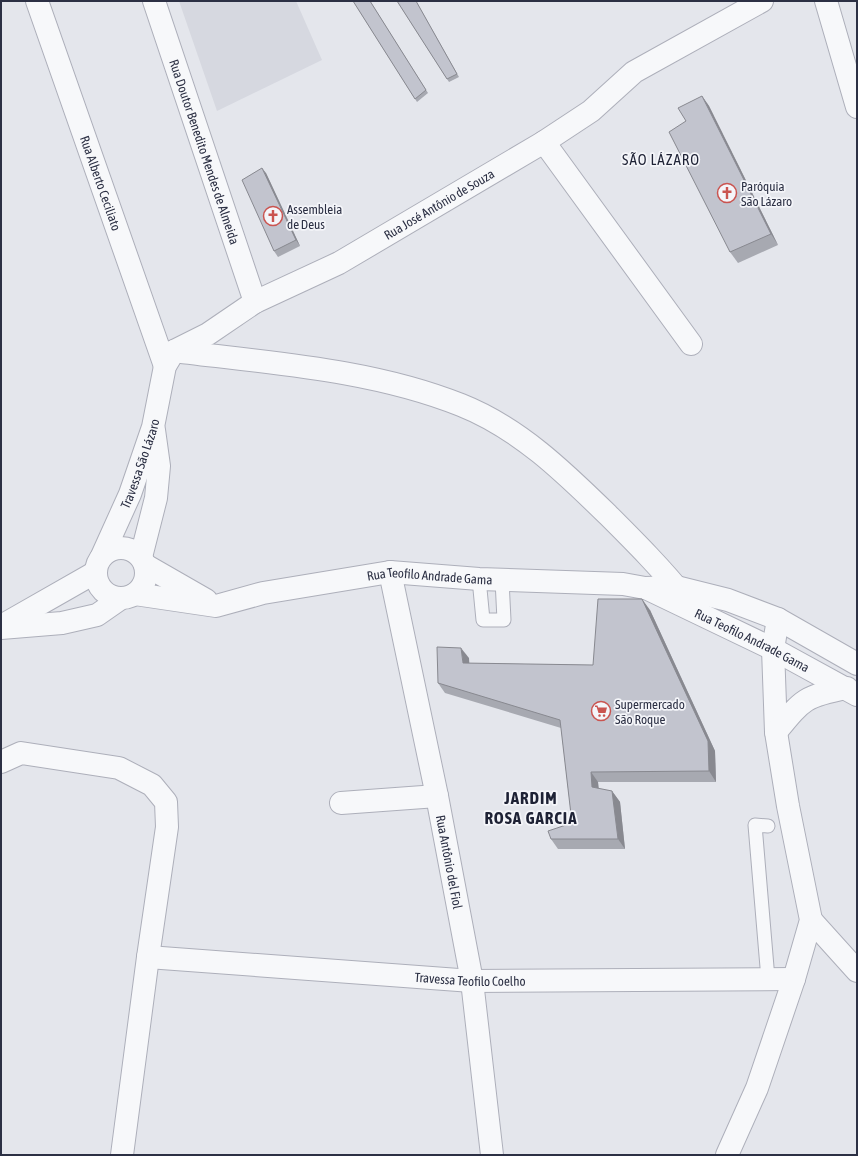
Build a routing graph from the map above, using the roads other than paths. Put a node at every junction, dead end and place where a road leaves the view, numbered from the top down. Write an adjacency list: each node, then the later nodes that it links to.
1 (37, 1): 9 (street, Rua Alberto Ceciliato)
2 (154, 1): 7 (street, Rua Doutor Benedito Mendes de Almeida)
3 (762, 1): 6 (street, Rua José Antônio de Souza)
4 (826, 1): 5 (street)
5 (857, 107)
6 (544, 142): 7 (street, Rua José Antônio de Souza); 8 (street)
7 (255, 302): 9 (street, Rua José Antônio de Souza)
8 (691, 344)
9 (169, 358): 10 (street); 16 (street)
10 (154, 427): 11 (street, Travessa São Lázaro); 12 (street, Travessa São Lázaro)
11 (143, 561): 12 (street); 18 (street); 19 (street)
12 (99, 564): 18 (street, Rua Teofilo Andrade Gama); 22 (street)
13 (390, 572): 14 (street, Rua Teofilo Andrade Gama); 19 (street, Rua Teofilo Andrade Gama); 28 (street, Rua Antônio del Fiol)
14 (479, 579): 15 (street, Rua Teofilo Andrade Gama); 15 (lane)
15 (502, 580): 17 (street, Rua Teofilo Andrade Gama)
16 (676, 587): 17 (street, Rua Teofilo Andrade Gama); 20 (street); 21 (street, Rua Teofilo Andrade Gama)
17 (646, 588): 20 (street, Rua Teofilo Andrade Gama)
18 (128, 596): 19 (street, Rua Teofilo Andrade Gama); 22 (street)
19 (216, 606)
20 (696, 613): 23 (street, Rua Teofilo Andrade Gama)
21 (778, 619): 23 (street); 24 (street, Rua Teofilo Andrade Gama)
22 (1, 627)
23 (773, 649): 25 (street, Rua Teofilo Andrade Gama); 26 (street)
24 (857, 664)
25 (852, 691): 26 (street)
26 (776, 732): 31 (street)
27 (1, 762): 32 (street)
28 (437, 796): 29 (street); 36 (street, Rua Antônio del Fiol)
29 (341, 803)
30 (768, 826): 34 (lane)
31 (811, 920): 33 (street); 35 (street)
32 (148, 957): 36 (street, Travessa Teofilo Coelho); 37 (street)
33 (857, 971)
34 (768, 979): 35 (street, Travessa Teofilo Coelho); 36 (street, Travessa Teofilo Coelho)
35 (794, 979): 39 (street)
36 (472, 981): 38 (street, Rua Antônio del Fiol)
37 (122, 1155)
38 (492, 1155)
39 (727, 1155)

